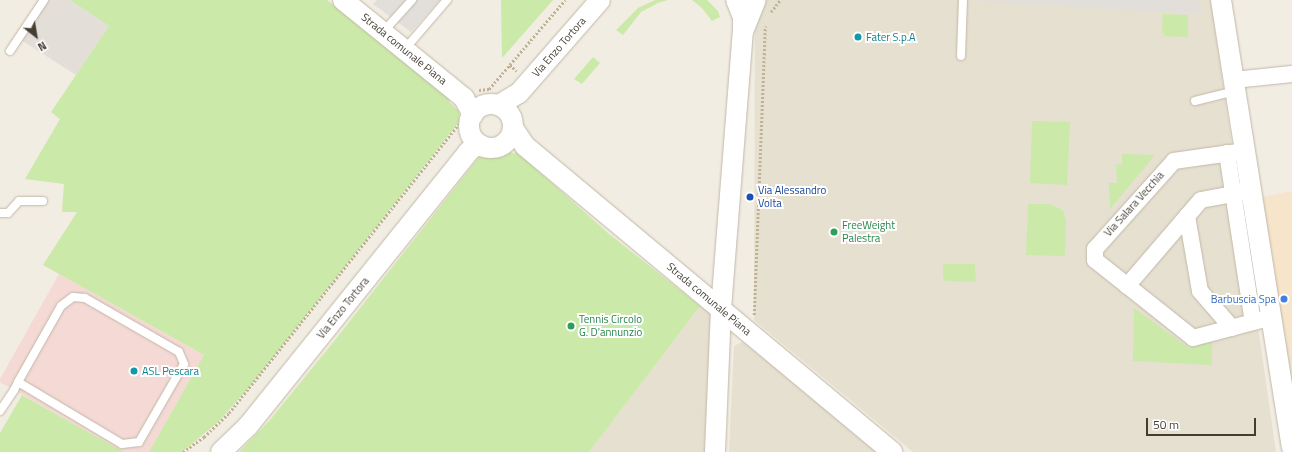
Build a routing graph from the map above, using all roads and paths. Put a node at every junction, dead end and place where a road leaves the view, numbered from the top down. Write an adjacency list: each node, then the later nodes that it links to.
1 (44, 0): 17 (lane)
2 (343, 0): 15 (street, Strada comunale Piana)
3 (412, 0): 15 (lane)
4 (447, 0): 16 (lane)
5 (565, 0): 22 (path)
6 (598, 0): 22 (street, Via Enzo Tortora)
7 (736, 0): 14 (street)
8 (756, 0): 14 (street)
9 (780, 0): 12 (path)
10 (963, 0): 18 (lane)
11 (1221, 0): 20 (street)
12 (770, 14)
13 (766, 25): 32 (path)
14 (743, 31): 29 (street)
15 (383, 32): 16 (street, Strada comunale Piana)
16 (404, 50): 22 (street, Strada comunale Piana)
17 (10, 51)
18 (961, 56)
19 (1292, 74): 20 (street)
20 (1235, 85): 21 (lane); 23 (street)
21 (1195, 101)
22 (487, 118): 29 (street, Strada comunale Piana); 37 (path); 38 (street, Via Enzo Tortora)
23 (1236, 152): 24 (street); 28 (street, Via Salara Vecchia)
24 (1242, 192): 27 (street); 30 (street); 31 (street)
25 (43, 201): 26 (lane)
26 (0, 213)
27 (1187, 216): 28 (street); 33 (street)
28 (1128, 286): 33 (street, Via Salara Vecchia)
29 (721, 309): 32 (street, Strada comunale Piana); 39 (street)
30 (1272, 317): 31 (street, Via Salara Vecchia); 36 (street)
31 (1253, 322): 33 (street, Via Salara Vecchia)
32 (742, 326): 40 (street, Strada comunale Piana)
33 (1232, 328)
34 (18, 382): 34 (lane); 35 (lane)
35 (0, 410)
36 (1292, 447)
37 (183, 452)
38 (221, 452)
39 (715, 452)
40 (892, 452)

